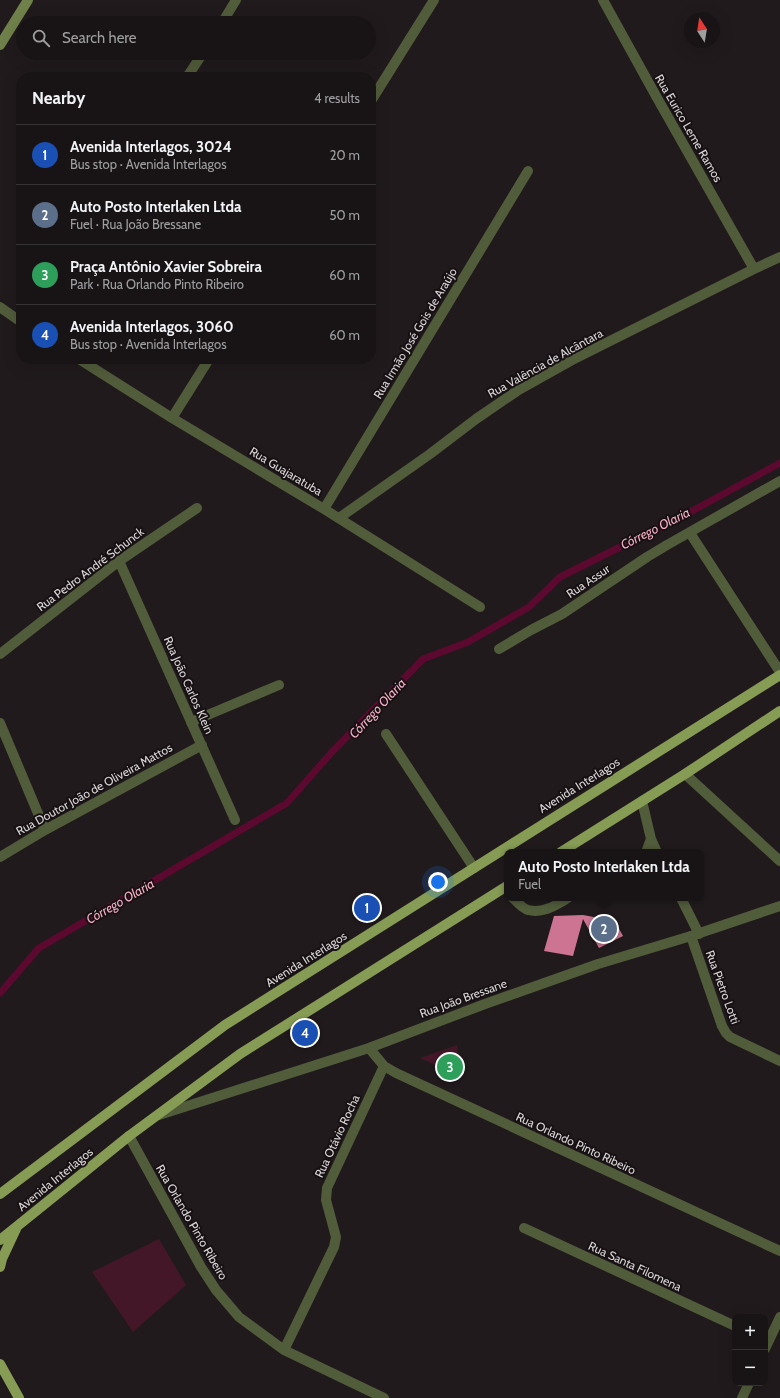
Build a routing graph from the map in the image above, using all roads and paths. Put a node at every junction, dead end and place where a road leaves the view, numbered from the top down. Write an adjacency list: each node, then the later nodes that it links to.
1 (28, 0): 5 (street)
2 (236, 0): 6 (street)
3 (434, 0): 11 (street)
4 (603, 0): 14 (street, Rua Eurico Leme Ramos)
5 (18, 16)
6 (226, 16)
7 (16, 19): 8 (street)
8 (0, 45)
9 (198, 60): 10 (street)
10 (190, 72)
11 (376, 93)
12 (528, 171): 22 (street, Rua Irmão José Gois de Araújo)
13 (780, 257): 14 (street, Rua Valência de Alcântara)
14 (754, 269): 23 (street, Rua Valência de Alcântara)
15 (0, 307): 16 (street)
16 (16, 318)
17 (86, 364): 19 (street, Rua Guajaratuba)
18 (206, 364): 19 (street)
19 (172, 418): 22 (street, Rua Guajaratuba)
20 (780, 481): 24 (street, Rua Assur)
21 (197, 508): 25 (street, Rua Pedro André Schunck)
22 (324, 509): 23 (street, Rua Guajaratuba)
23 (339, 518): 26 (street, Rua Guajaratuba)
24 (690, 532): 27 (street, Rua Assur); 29 (street)
25 (119, 561): 28 (street, Rua Pedro André Schunck); 33 (street, Rua João Carlos Klein)
26 (480, 607)
27 (499, 649)
28 (0, 654)
29 (780, 672)
30 (780, 675): 42 (main road, Avenida Interlagos)
31 (279, 684): 33 (street)
32 (780, 711): 37 (main road)
33 (191, 722): 36 (street, Rua João Carlos Klein)
34 (0, 723): 40 (street)
35 (386, 734): 49 (street)
36 (202, 745): 39 (street, Rua João Carlos Klein); 40 (street, Rua Doutor João de Oliveira Mattos)
37 (684, 774): 38 (main road); 48 (street)
38 (642, 801): 41 (street); 44 (main road)
39 (234, 820)
40 (45, 830): 47 (street, Rua Doutor João de Oliveira Mattos)
41 (651, 839): 45 (street); 46 (street)
42 (504, 849)
43 (504, 849): 49 (main road, Avenida Interlagos)
44 (565, 849)
45 (647, 849)
46 (656, 849)
47 (0, 857)
48 (780, 861)
49 (474, 868): 61 (main road, Avenida Interlagos)
50 (504, 890): 59 (main road, Avenida Interlagos)
51 (516, 901): 52 (street)
52 (563, 901)
53 (682, 901): 55 (street, Rua Pietro Lotti)
54 (780, 906): 55 (street, Rua João Bressane)
55 (695, 935): 56 (street, Rua João Bressane); 57 (street, Rua Pietro Lotti)
56 (369, 1048): 58 (street, Rua Orlando Pinto Ribeiro); 59 (street, Rua João Bressane)
57 (780, 1061)
58 (384, 1066): 65 (street, Rua Orlando Pinto Ribeiro); 70 (street, Rua Otávio Rocha)
59 (155, 1116): 60 (main road, Avenida Interlagos)
60 (129, 1136): 62 (main road, Avenida Interlagos); 70 (street, Rua Orlando Pinto Ribeiro)
61 (0, 1194)
62 (18, 1226): 64 (main road, Avenida Interlagos); 66 (main road)
63 (524, 1228): 68 (street, Rua Santa Filomena)
64 (0, 1240)
65 (780, 1251)
66 (0, 1267)
67 (780, 1317): 69 (street)
68 (732, 1325)
69 (768, 1339)
70 (284, 1350): 74 (street, Rua Orlando Pinto Ribeiro)
71 (0, 1364): 73 (main road)
72 (748, 1386): 75 (street)
73 (19, 1398)
74 (384, 1398)
75 (742, 1398)

